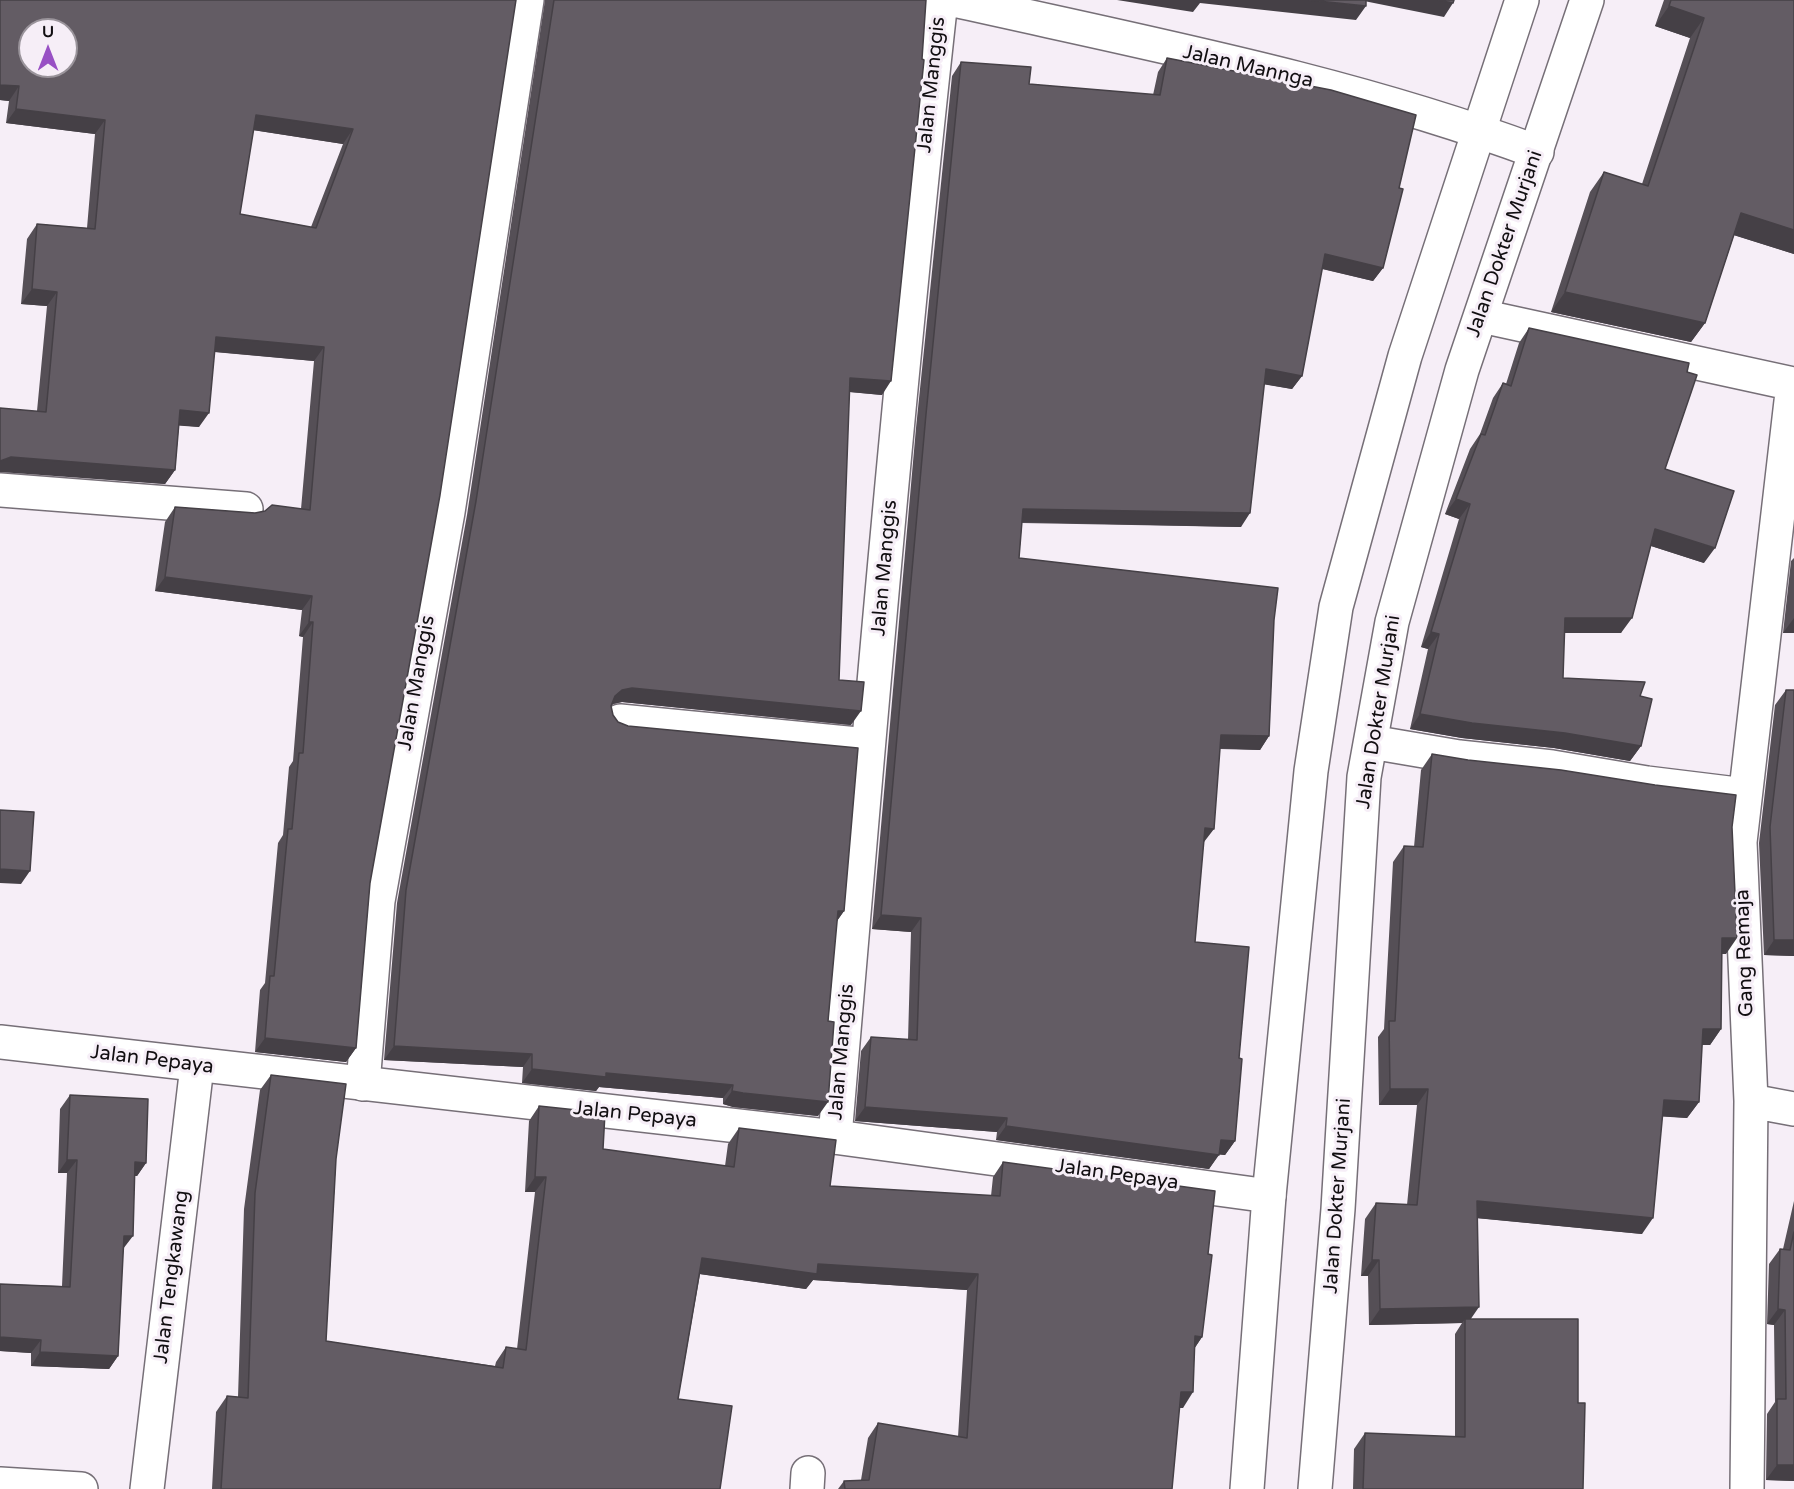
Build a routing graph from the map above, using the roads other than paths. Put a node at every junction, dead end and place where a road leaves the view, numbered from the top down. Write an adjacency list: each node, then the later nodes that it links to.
1 (527, 0): 18 (street, Jalan Manggis)
2 (941, 0): 14 (street, Jalan Manggis)
3 (954, 0): 6 (street, Jalan Mannga)
4 (1522, 0): 6 (street)
5 (1587, 0): 7 (street, Jalan Dokter Murjani)
6 (1479, 131): 7 (street, Jalan Mannga); 22 (street)
7 (1537, 152): 8 (street, Jalan Dokter Murjani)
8 (1481, 316): 9 (street); 13 (street, Jalan Dokter Murjani)
9 (1793, 384): 15 (street, Gang Remaja)
10 (0, 490): 11 (street)
11 (246, 509)
12 (620, 720): 14 (street)
13 (1371, 742): 15 (street); 27 (street, Jalan Dokter Murjani)
14 (868, 745): 21 (street, Jalan Manggis)
15 (1745, 795): 19 (street, Gang Remaja)
16 (0, 1042): 17 (street, Jalan Pepaya)
17 (197, 1066): 18 (street, Jalan Pepaya); 25 (street, Jalan Tengkawang)
18 (363, 1084): 21 (street, Jalan Pepaya)
19 (1751, 1101): 20 (street); 28 (street, Gang Remaja)
20 (1794, 1109)
21 (835, 1137): 22 (street, Jalan Pepaya)
22 (1269, 1196): 26 (street)
23 (0, 1484): 24 (street)
24 (81, 1489)
25 (147, 1489)
26 (1247, 1489)
27 (1315, 1489)
28 (1747, 1489)

